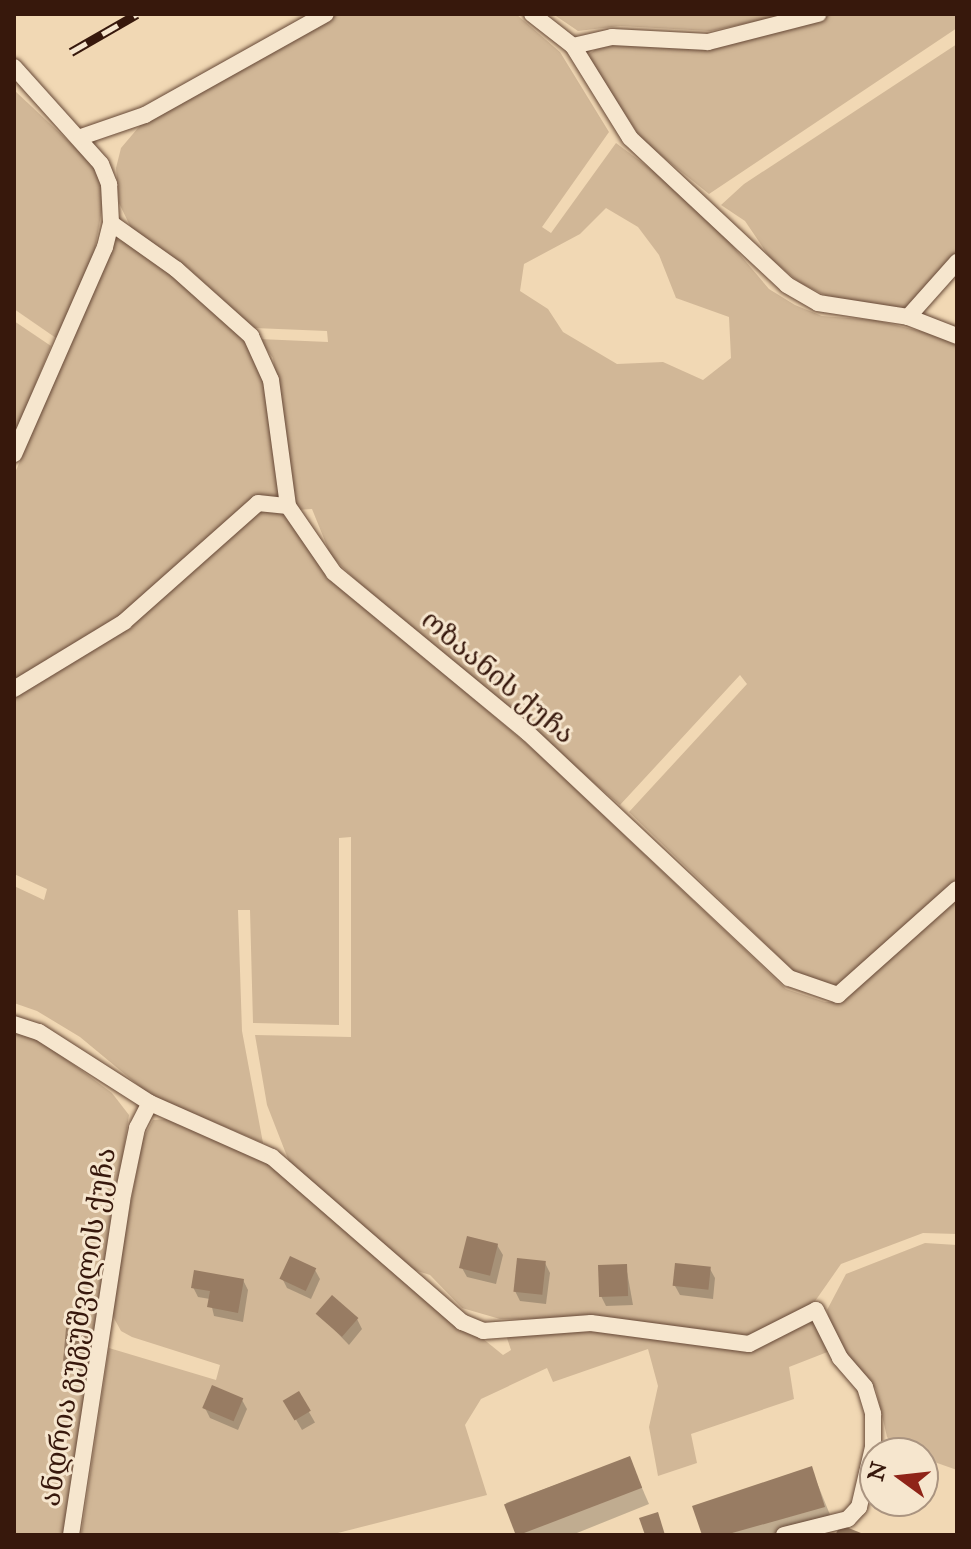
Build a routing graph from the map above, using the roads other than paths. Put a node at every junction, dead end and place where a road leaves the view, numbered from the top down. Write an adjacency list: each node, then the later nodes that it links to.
1 (326, 14): 6 (street)
2 (532, 14): 4 (street)
3 (818, 14): 4 (street)
4 (573, 46): 9 (street)
5 (14, 67): 6 (street)
6 (81, 137): 7 (street)
7 (111, 223): 11 (street); 12 (street, ოზაანის ქუჩა)
8 (957, 262): 9 (street)
9 (908, 317): 10 (street)
10 (957, 336)
11 (14, 454)
12 (288, 506): 13 (street); 14 (street, ოზაანის ქუჩა)
13 (14, 689)
14 (957, 889)
15 (14, 1024): 16 (street)
16 (150, 1103): 17 (street, ანდრია გუგუშვილის ქუჩა); 18 (street)
17 (71, 1535)
18 (784, 1535)

